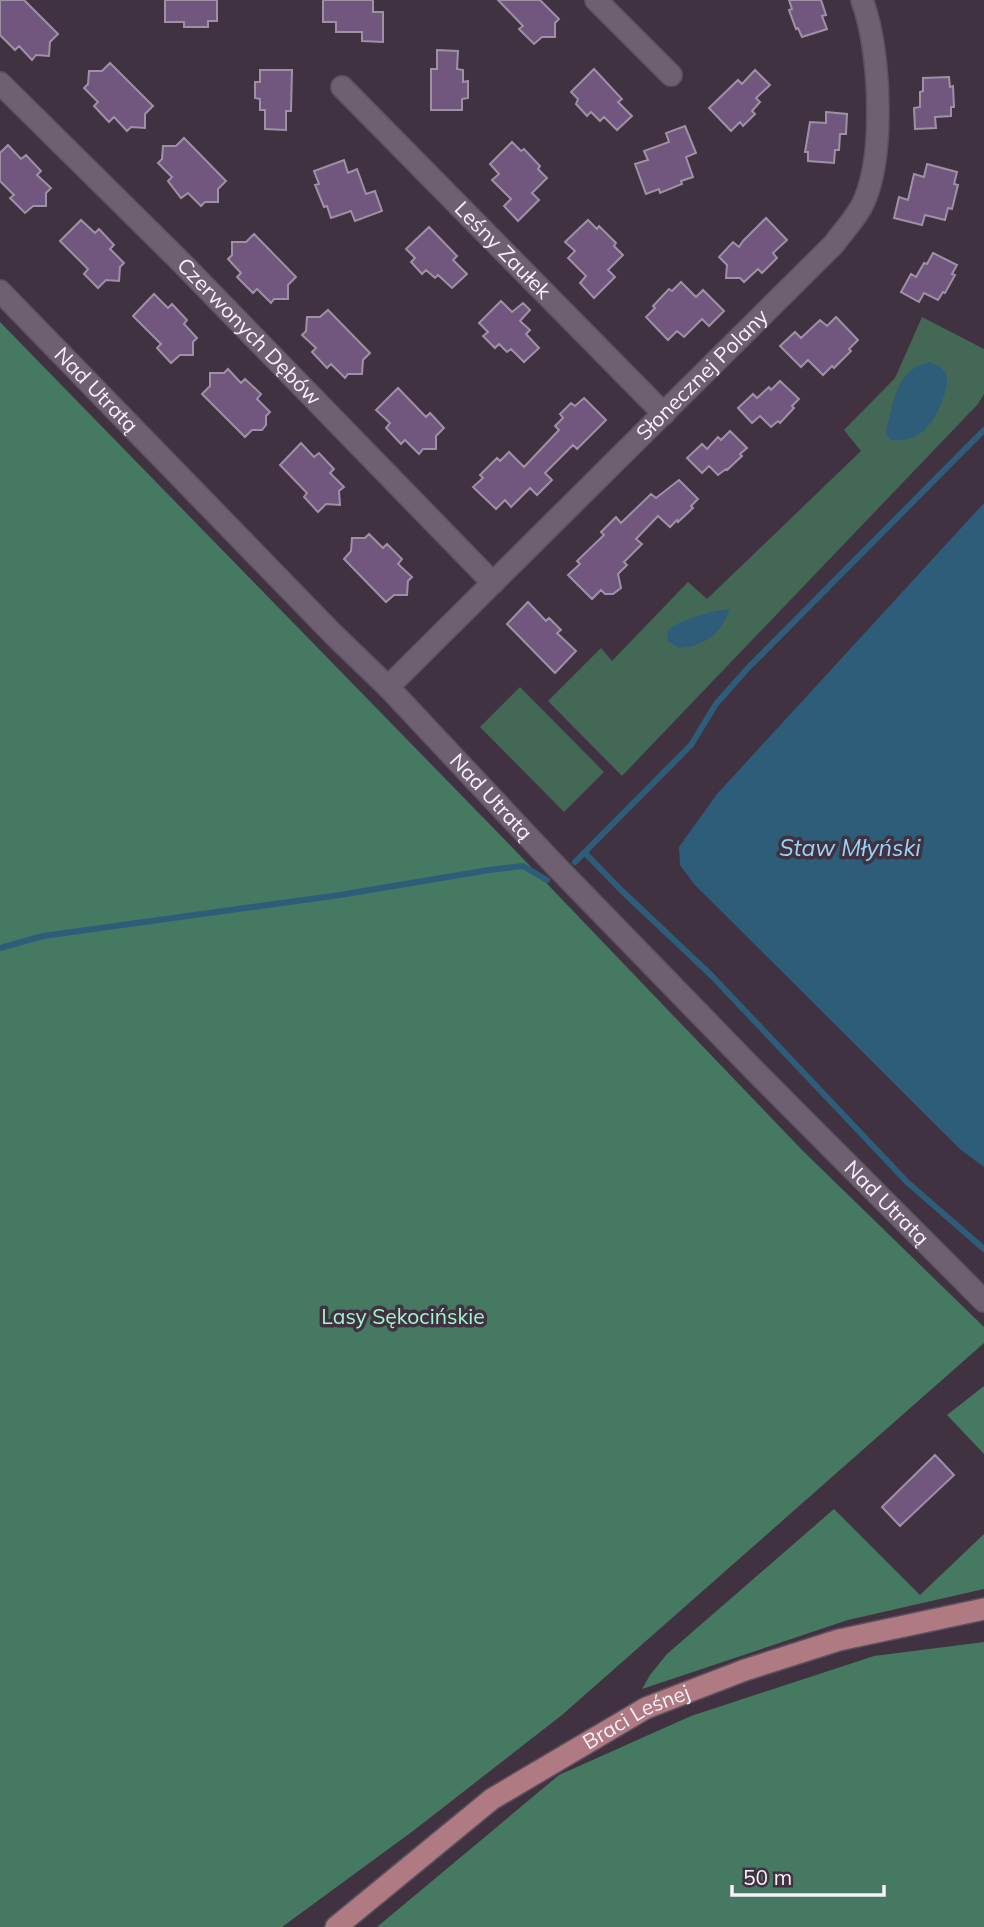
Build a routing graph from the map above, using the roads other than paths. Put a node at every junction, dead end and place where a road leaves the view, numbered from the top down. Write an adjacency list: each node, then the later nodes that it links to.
1 (596, 0): 3 (street)
2 (862, 0): 7 (street, Słonecznej Polany)
3 (671, 75)
4 (0, 83): 8 (street, Czerwonych Dębów)
5 (342, 87): 7 (street, Leśny Zaułek)
6 (0, 291): 9 (street, Nad Utratą)
7 (664, 414): 8 (street, Słonecznej Polany)
8 (493, 583): 9 (street, Słonecznej Polany)
9 (388, 687): 10 (street, Nad Utratą)
10 (984, 1301)
11 (984, 1609): 12 (main road, Braci Leśnej)
12 (336, 1927)

